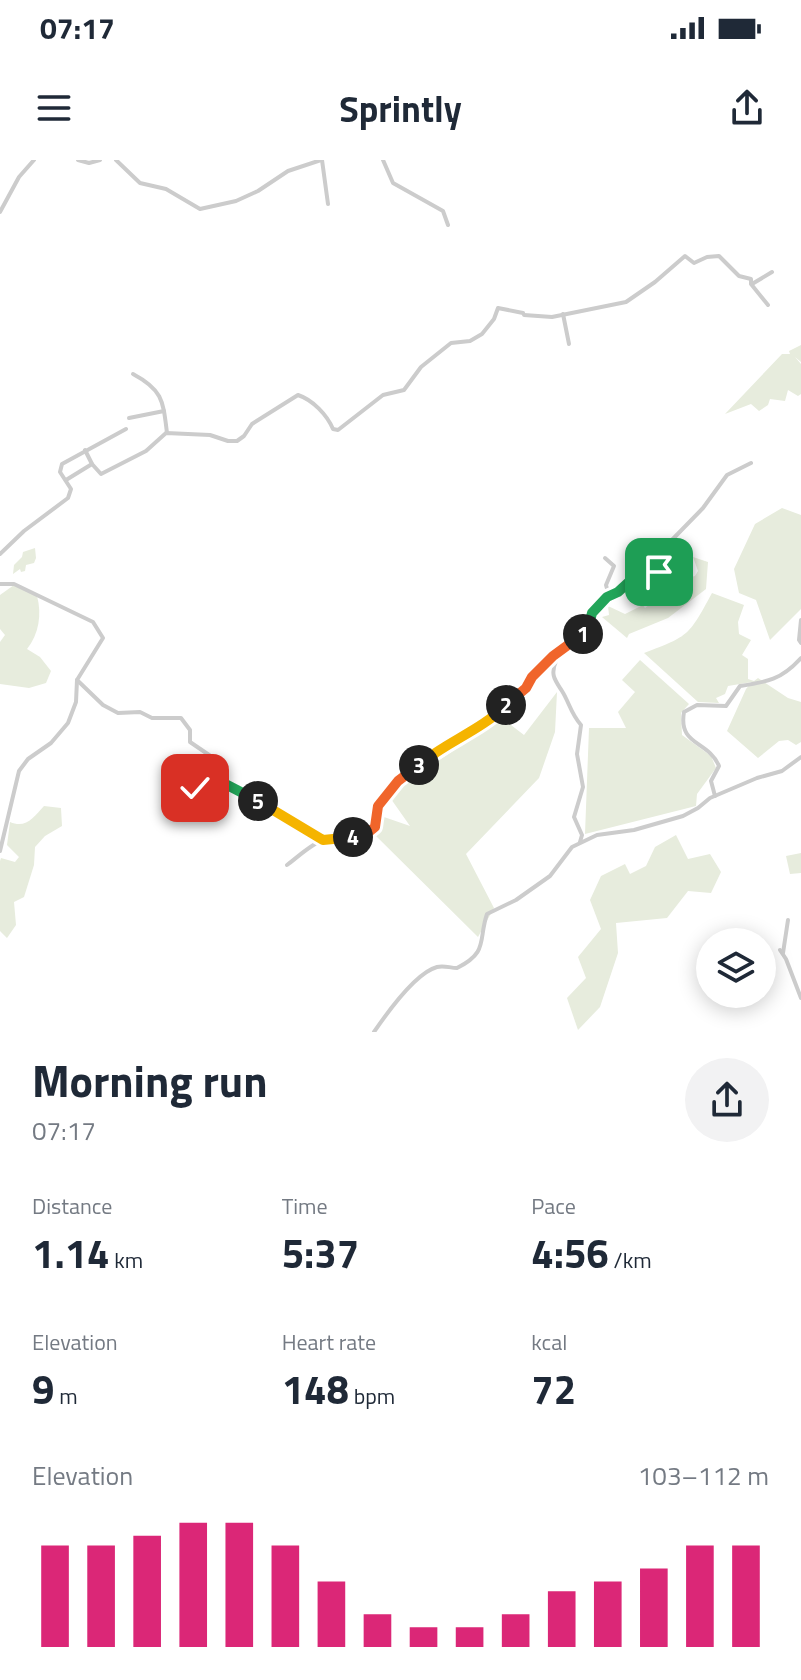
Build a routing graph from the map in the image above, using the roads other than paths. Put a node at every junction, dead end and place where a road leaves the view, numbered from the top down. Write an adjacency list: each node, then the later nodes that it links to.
1 (34, 160): 8 (street)
2 (78, 160): 3 (street)
3 (100, 160)
4 (116, 160): 5 (street)
5 (322, 160): 7 (street)
6 (383, 160): 9 (street)
7 (328, 204)
8 (0, 212)
9 (448, 225)
10 (772, 272): 11 (street)
11 (752, 284): 12 (street); 13 (street)
12 (768, 305)
13 (563, 314): 14 (street); 19 (street)
14 (569, 344)
15 (133, 374): 16 (street)
16 (164, 411): 17 (street); 19 (street)
17 (129, 418)
18 (126, 429): 20 (street)
19 (167, 433): 22 (street)
20 (85, 450): 22 (street); 23 (street)
21 (751, 463): 27 (street)
22 (92, 464): 23 (street)
23 (66, 480): 24 (street)
24 (0, 554)
25 (605, 558): 27 (street)
26 (0, 584): 32 (street)
27 (609, 596): 30 (street)
28 (801, 620): 29 (street)
29 (801, 643)
30 (553, 656): 37 (street); 38 (street)
31 (801, 658): 35 (street)
32 (77, 680): 34 (street); 39 (street)
33 (801, 757): 35 (street)
34 (208, 775): 36 (street); 37 (street)
35 (715, 796): 38 (street)
36 (178, 817)
37 (323, 840): 40 (street)
38 (580, 844): 43 (street)
39 (0, 851)
40 (287, 865)
41 (788, 920): 42 (street)
42 (801, 998)
43 (374, 1032)

